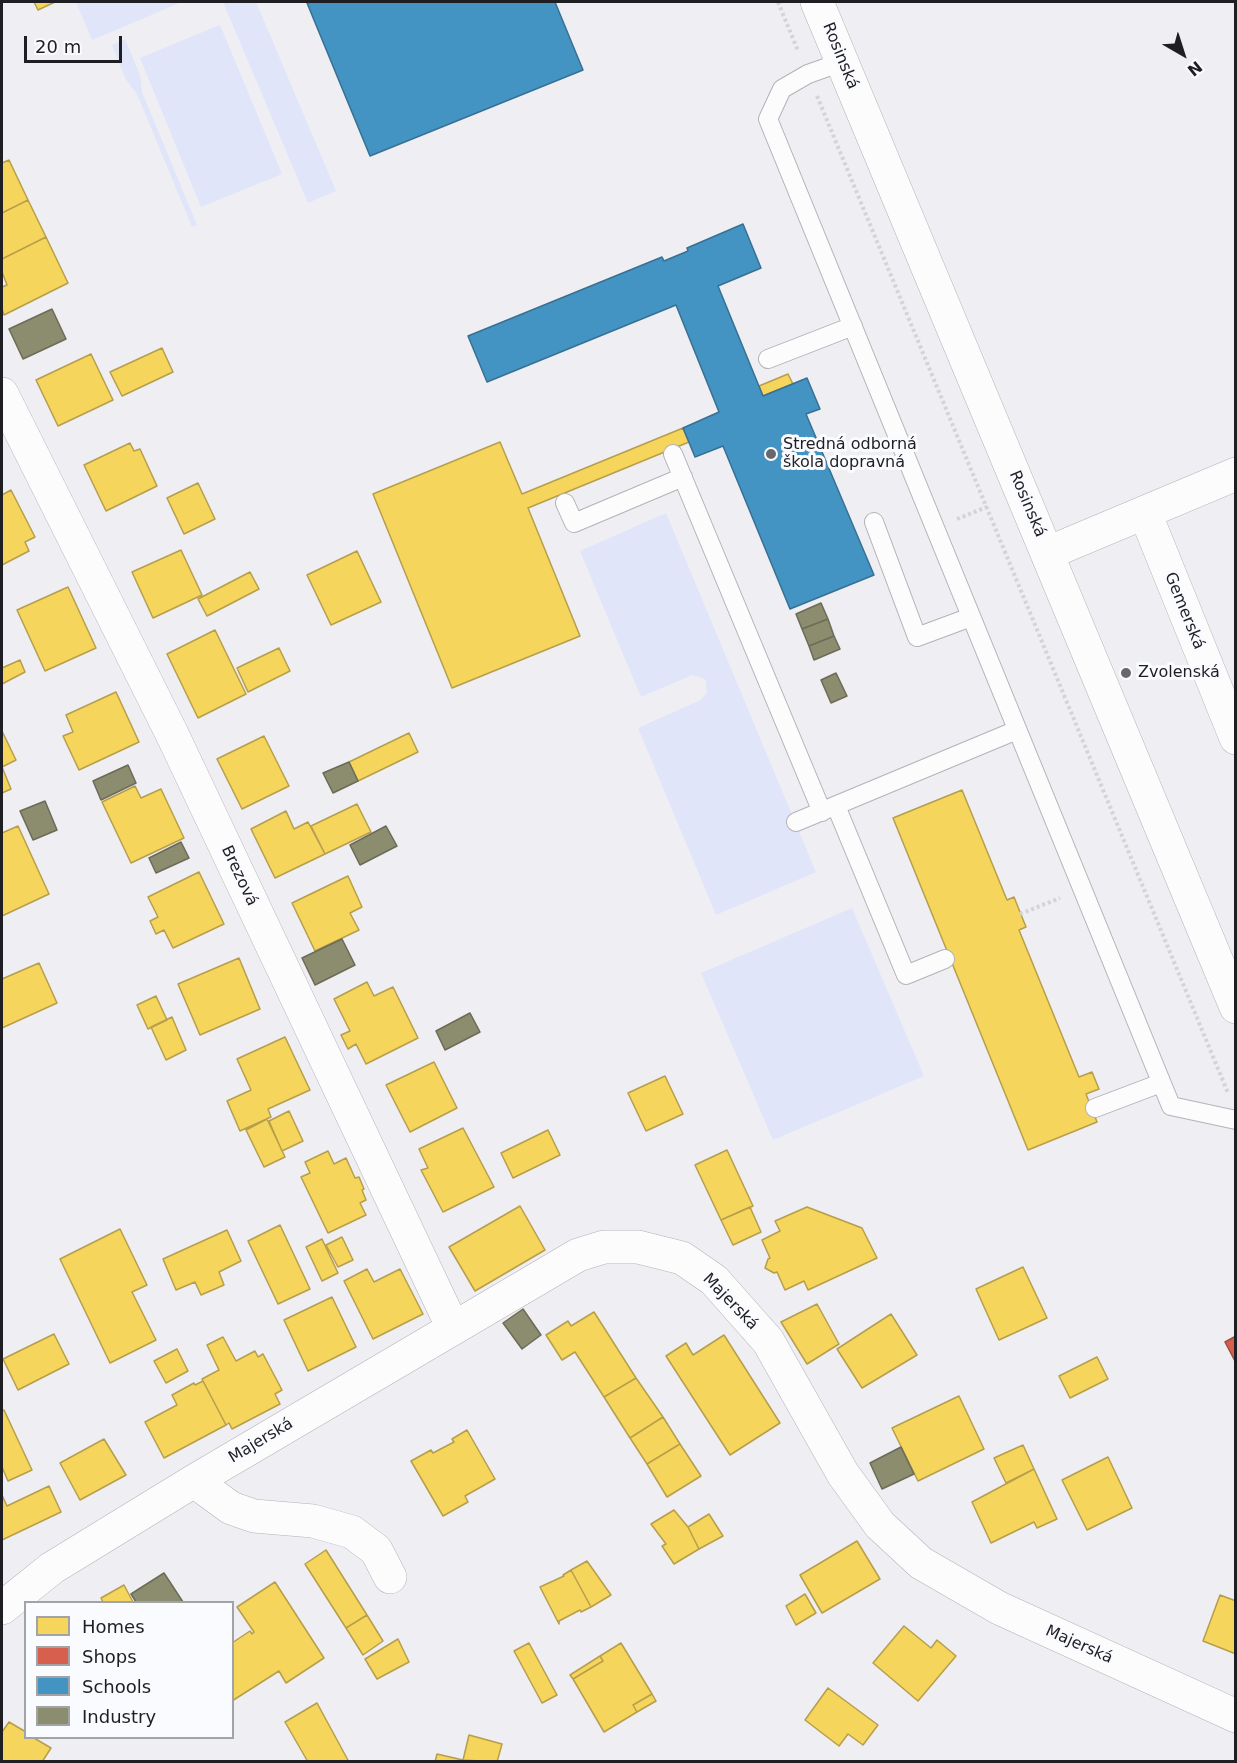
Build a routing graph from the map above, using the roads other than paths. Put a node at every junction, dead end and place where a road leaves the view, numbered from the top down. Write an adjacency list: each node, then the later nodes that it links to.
1 (817, 2): 2 (street, Rosinská)
2 (842, 62): 3 (lane); 13 (street, Rosinská)
3 (853, 326): 4 (lane); 14 (lane)
4 (768, 359)
5 (2, 394): 6 (street, Brezová)
6 (10, 431): 24 (street, Brezová)
7 (673, 454): 9 (lane)
8 (1236, 474): 11 (street)
9 (683, 477): 10 (lane); 17 (lane)
10 (565, 503)
11 (1145, 513): 13 (street); 15 (street, Gemerská)
12 (874, 522): 14 (lane)
13 (1048, 553): 20 (street, Rosinská)
14 (971, 617): 16 (lane)
15 (1232, 718)
16 (1017, 730): 17 (lane); 21 (lane)
17 (829, 809): 18 (lane); 19 (lane)
18 (796, 822)
19 (945, 959)
20 (1236, 1007)
21 (1161, 1083): 22 (lane); 23 (lane)
22 (1095, 1108)
23 (1236, 1120)
24 (453, 1328): 25 (street, Majerská); 30 (street, Majerská)
25 (194, 1481): 26 (street, Majerská); 27 (street)
26 (52, 1568): 28 (street, Majerská); 29 (street, Majerská)
27 (390, 1578)
28 (2, 1581)
29 (2, 1608)
30 (1236, 1716)

